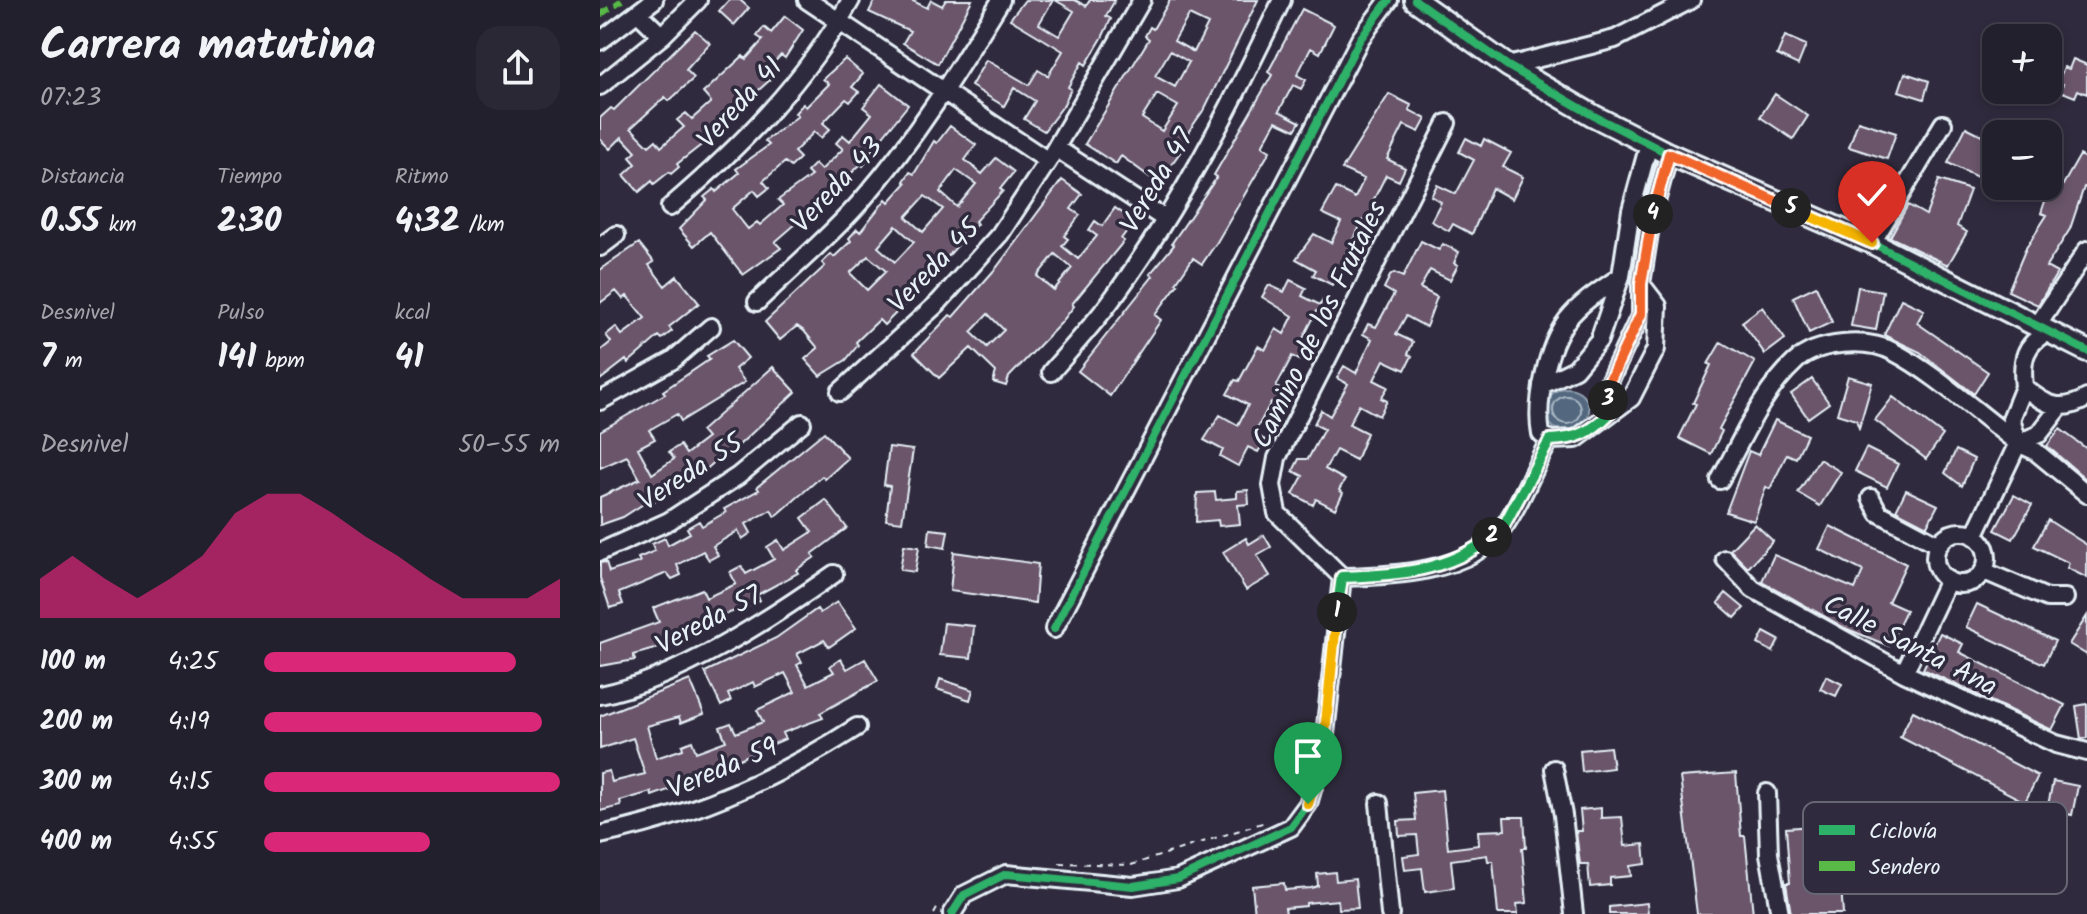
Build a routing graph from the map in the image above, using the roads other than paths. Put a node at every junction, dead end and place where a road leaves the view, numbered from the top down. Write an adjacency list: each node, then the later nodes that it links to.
1 (654, 0): 11 (street)
2 (698, 0): 13 (street)
3 (807, 0): 12 (street)
4 (851, 0): 12 (street, Vereda 41)
5 (1001, 0): 17 (street, Vereda 43)
6 (1142, 0): 21 (street, Vereda 45)
7 (1282, 0): 24 (street, Vereda 47)
8 (1389, 0): 58 (street)
9 (1415, 0): 15 (street)
10 (1691, 0): 15 (street)
11 (639, 14): 13 (street); 14 (street)
12 (838, 23): 17 (street); 23 (street, Vereda 41)
13 (662, 36): 16 (street)
14 (600, 41)
15 (1508, 66): 20 (street)
16 (600, 86)
17 (944, 93): 21 (street); 31 (street, Vereda 43)
18 (1447, 123): 55 (street, Camino de los Frutales)
19 (1943, 124): 26 (street)
20 (1649, 144): 22 (street); 29 (street)
21 (1052, 154): 24 (street); 38 (street, Vereda 45)
22 (1669, 154): 26 (street); 30 (street)
23 (670, 207)
24 (1165, 219): 35 (street, Vereda 47)
25 (616, 235): 27 (street)
26 (1872, 243): 33 (street)
27 (600, 247)
28 (2087, 250): 33 (street)
29 (1621, 276): 36 (street); 36 (street)
30 (1641, 284): 42 (street); 42 (street)
31 (757, 302)
32 (711, 327): 40 (street)
33 (2044, 328): 34 (street); 37 (street)
34 (2087, 351)
35 (1051, 372)
36 (1542, 385): 44 (street)
37 (2024, 387): 41 (street); 45 (street)
38 (840, 392)
39 (2087, 398): 41 (street)
40 (600, 401)
41 (2060, 407): 45 (street)
42 (1610, 413): 44 (street)
43 (802, 423): 51 (street, Vereda 55)
44 (1550, 440): 55 (street)
45 (2018, 443): 46 (street); 47 (street); 49 (street)
46 (1720, 480)
47 (2087, 494)
48 (1871, 498): 50 (street)
49 (1974, 536): 50 (street); 53 (street)
50 (1939, 545): 56 (street)
51 (600, 552)
52 (1725, 559): 59 (street, Calle Santa Ana)
53 (1984, 571): 56 (street); 57 (street)
54 (834, 574): 60 (street, Vereda 57)
55 (1342, 577): 67 (street)
56 (1948, 580): 59 (street)
57 (2065, 598)
58 (1054, 629)
59 (1904, 673): 62 (street, Calle Santa Ana)
60 (600, 695)
61 (857, 727): 66 (street, Vereda 59)
62 (2087, 752)
63 (1554, 769): 69 (street)
64 (1767, 793): 70 (street)
65 (1379, 803): 68 (street)
66 (600, 835)
67 (952, 914)
68 (1390, 914)
69 (1574, 914)
70 (1780, 914)

